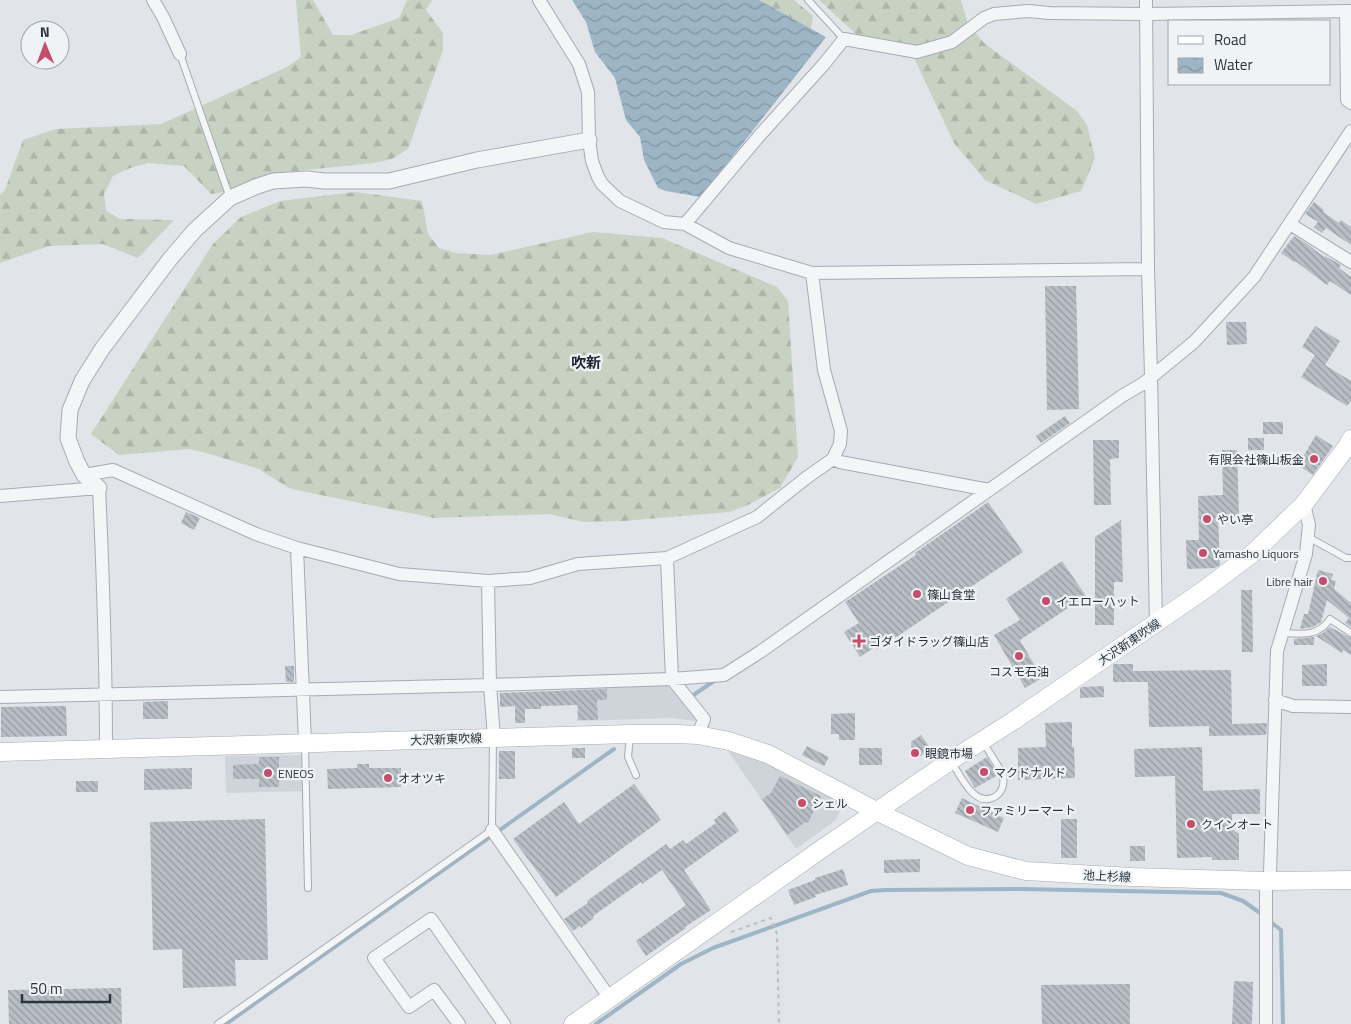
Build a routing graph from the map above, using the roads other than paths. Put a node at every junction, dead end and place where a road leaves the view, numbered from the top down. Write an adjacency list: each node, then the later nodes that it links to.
1 (153, 0): 8 (street)
2 (539, 0): 11 (street)
3 (808, 0): 7 (lane)
4 (1146, 0): 6 (street)
5 (1348, 11): 6 (street); 9 (street)
6 (1147, 14): 7 (street); 16 (street)
7 (844, 39): 13 (street)
8 (180, 54): 12 (lane)
9 (1351, 103)
10 (1351, 131): 14 (street)
11 (589, 140): 12 (street); 13 (street)
12 (230, 198): 21 (street)
13 (685, 224): 17 (street)
14 (1290, 224): 15 (street); 18 (street)
15 (1351, 262)
16 (1148, 269): 17 (street); 18 (street)
17 (812, 273): 20 (street)
18 (1151, 376): 23 (street); 31 (street)
19 (1349, 446): 25 (main road, 大沢新東吹線)
20 (833, 459): 23 (street); 28 (street)
21 (84, 475): 22 (street); 27 (street)
22 (99, 488): 24 (street); 37 (street)
23 (989, 490): 34 (street)
24 (0, 496)
25 (1304, 504): 26 (street); 31 (main road, 大沢新東吹線)
26 (1308, 537): 29 (lane); 32 (street)
27 (297, 548): 30 (street); 36 (street)
28 (667, 558): 30 (street); 34 (street)
29 (1351, 558)
30 (488, 581): 35 (street)
31 (1156, 624): 44 (main road, 大沢新東吹線)
32 (1282, 633): 33 (lane); 39 (street)
33 (1351, 633)
34 (672, 679): 35 (street); 42 (street)
35 (490, 685): 36 (street); 43 (street)
36 (303, 689): 37 (street); 45 (street)
37 (106, 695): 38 (street); 46 (street)
38 (0, 697)
39 (1275, 700): 40 (street); 53 (street)
40 (1351, 707)
41 (630, 734): 42 (main road, 大沢新東吹線); 43 (main road, 大沢新東吹線); 49 (lane)
42 (698, 735): 50 (main road, 大沢新東吹線)
43 (494, 738): 45 (main road, 大沢新東吹線); 51 (lane)
44 (982, 741): 48 (main road, 大沢新東吹線); 48 (lane)
45 (305, 743): 46 (main road, 大沢新東吹線); 54 (lane)
46 (106, 749): 47 (main road, 大沢新東吹線)
47 (0, 752)
48 (950, 761): 50 (main road, 大沢新東吹線)
49 (636, 776)
50 (876, 811): 53 (main road, 池上杉線); 55 (main road, 大沢新東吹線)
51 (492, 830): 55 (street); 56 (lane)
52 (1351, 880): 53 (main road, 池上杉線)
53 (1266, 881): 60 (street)
54 (308, 888)
55 (610, 997): 59 (main road, 大沢新東吹線)
56 (218, 1024)
57 (459, 1024): 58 (street)
58 (504, 1024)
59 (573, 1024)
60 (1266, 1024)

